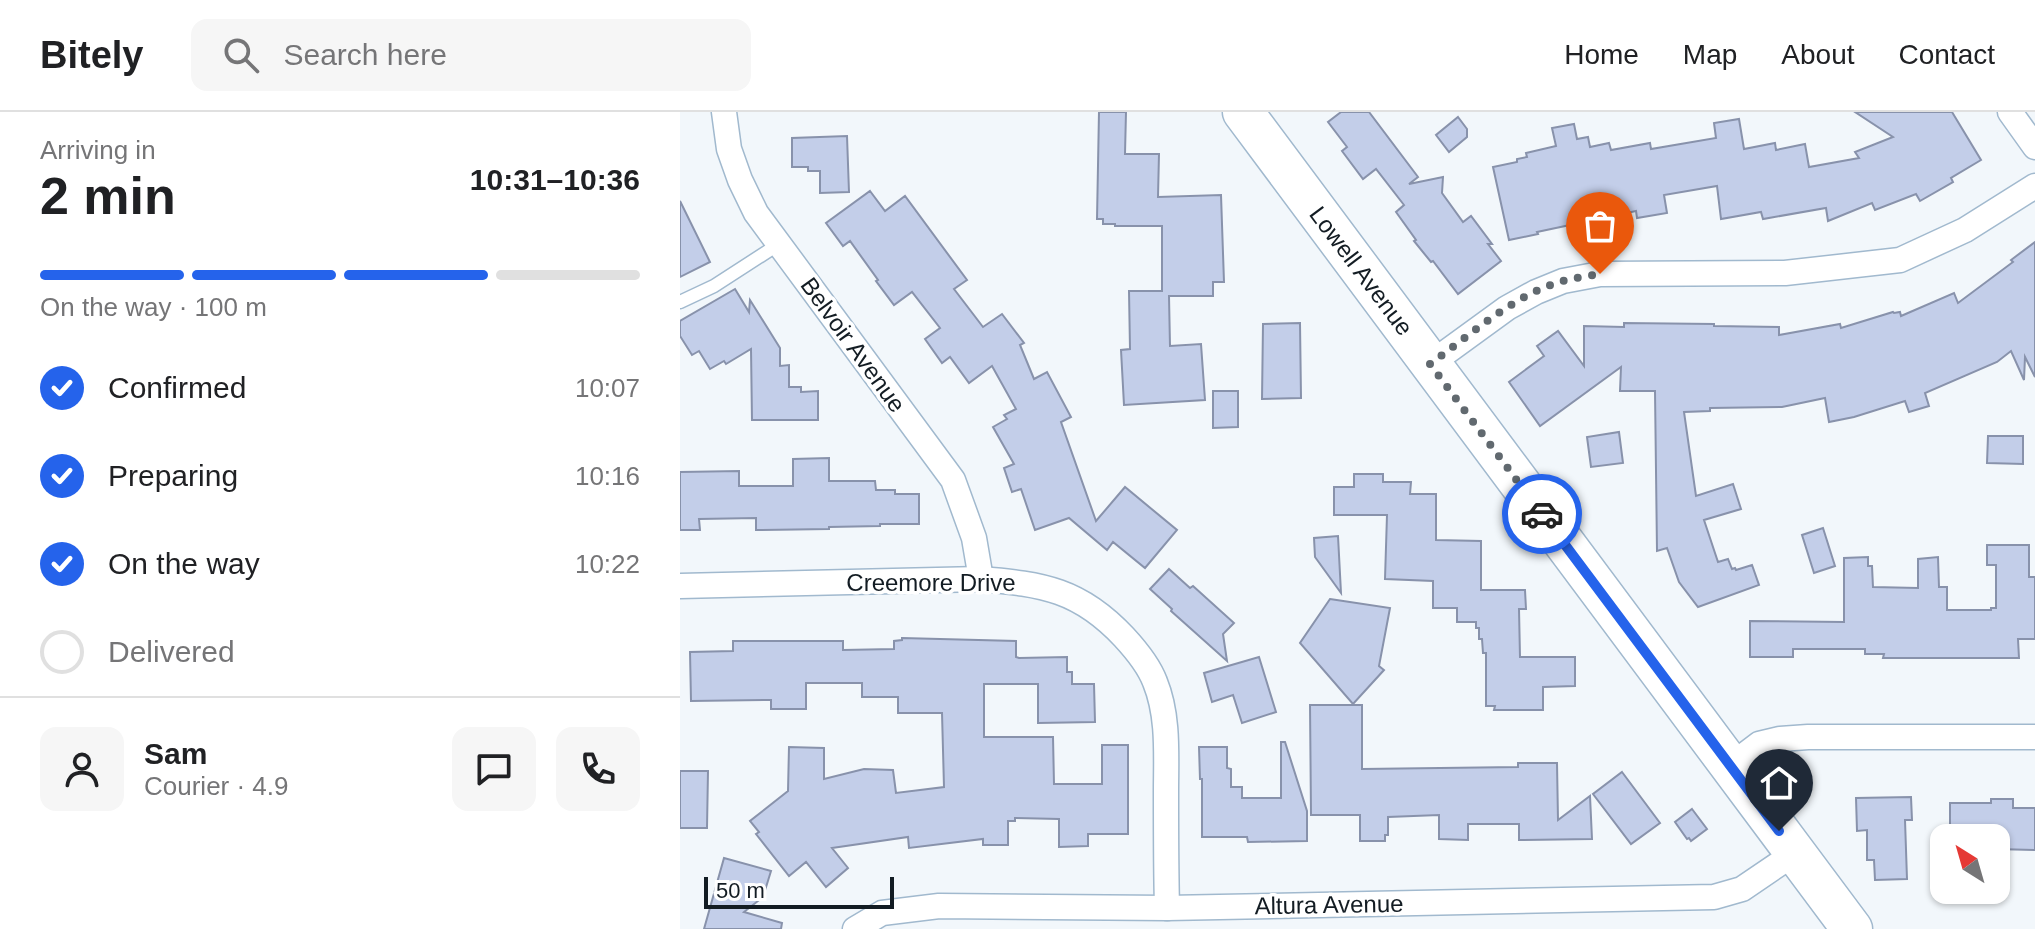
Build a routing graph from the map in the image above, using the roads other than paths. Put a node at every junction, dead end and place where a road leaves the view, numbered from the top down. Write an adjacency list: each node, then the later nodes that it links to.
1 (724, 112): 6 (street, Belvoir Avenue)
2 (1243, 112): 8 (main road, Lowell Avenue)
3 (2010, 112): 4 (street)
4 (2035, 147)
5 (2035, 186): 8 (street)
6 (779, 244): 7 (lane); 9 (street, Belvoir Avenue)
7 (680, 302)
8 (1430, 364): 12 (main road, Lowell Avenue)
9 (981, 579): 10 (street, Creemore Drive); 14 (street, Creemore Drive)
10 (680, 586)
11 (2035, 737): 12 (street)
12 (1730, 766): 13 (main road, Lowell Avenue)
13 (1795, 853): 14 (street, Altura Avenue); 16 (main road, Lowell Avenue)
14 (1167, 908): 15 (street, Altura Avenue)
15 (855, 929)
16 (1852, 929)

